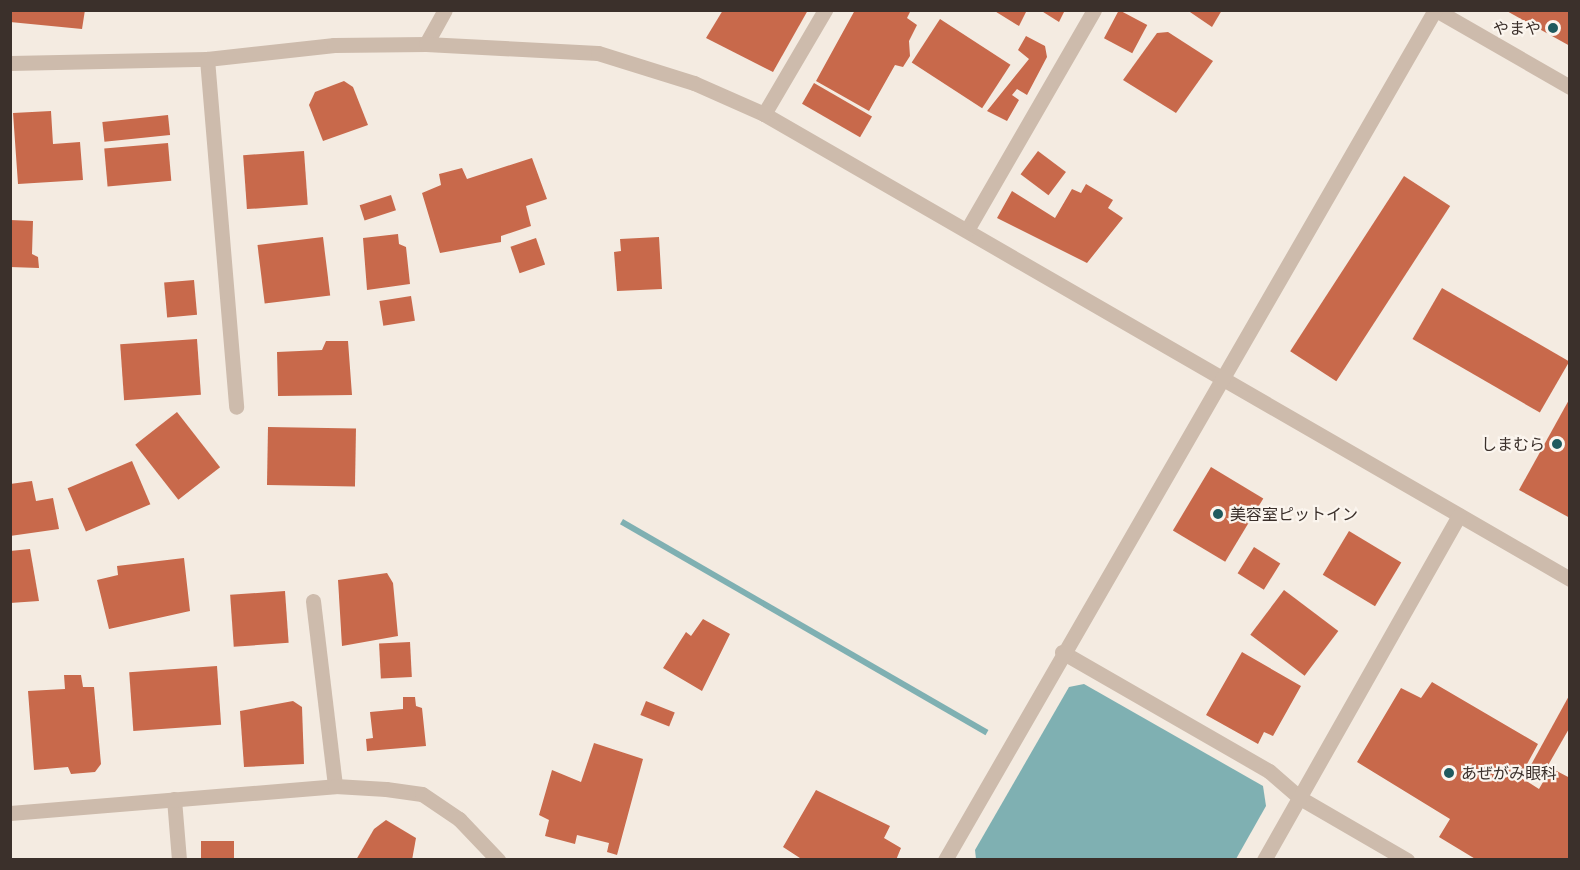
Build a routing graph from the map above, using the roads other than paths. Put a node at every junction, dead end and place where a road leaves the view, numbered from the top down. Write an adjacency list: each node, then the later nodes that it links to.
1 (445, 10): 5 (street)
2 (825, 10): 9 (street)
3 (1094, 10): 10 (street)
4 (1435, 10): 8 (street); 11 (street)
5 (426, 44): 6 (street); 9 (street)
6 (207, 59): 7 (street); 12 (street)
7 (10, 63)
8 (1569, 87)
9 (764, 114): 10 (street)
10 (967, 230): 11 (street)
11 (1218, 379): 13 (street); 16 (street)
12 (236, 407)
13 (1459, 515): 14 (street); 18 (street)
14 (1569, 579)
15 (313, 601): 17 (street)
16 (1062, 652): 18 (street); 23 (street)
17 (335, 786): 19 (street); 22 (street)
18 (1300, 798): 24 (street); 25 (street)
19 (174, 799): 20 (street); 21 (street)
20 (10, 813)
21 (179, 860)
22 (498, 860)
23 (945, 860)
24 (1264, 860)
25 (1407, 860)

